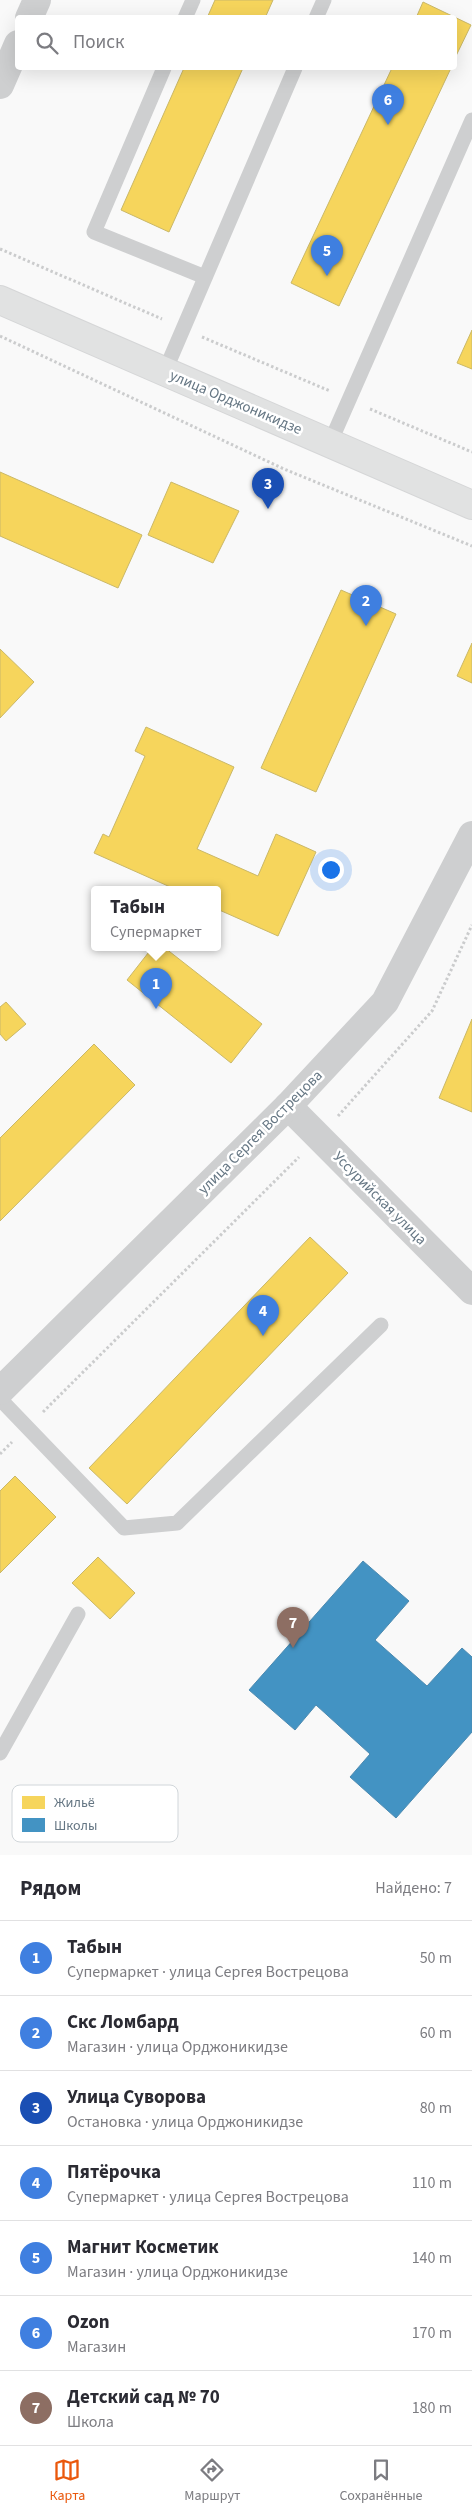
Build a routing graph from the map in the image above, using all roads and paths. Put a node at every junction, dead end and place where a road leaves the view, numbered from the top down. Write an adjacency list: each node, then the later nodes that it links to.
1 (37, 0): 4 (street)
2 (193, 0): 5 (lane)
3 (324, 0): 6 (lane)
4 (30, 15)
5 (187, 15)
6 (317, 15)
7 (15, 51): 10 (street)
8 (163, 70): 13 (lane)
9 (294, 70): 13 (lane)
10 (0, 85)
11 (472, 120): 18 (lane)
12 (0, 249): 15 (path)
13 (205, 278): 15 (lane)
14 (0, 300): 17 (main road, улица Орджоникидзе)
15 (184, 328): 17 (lane); 18 (path)
16 (0, 336): 22 (path)
17 (165, 371): 19 (main road, улица Орджоникидзе)
18 (349, 400): 19 (lane); 20 (path)
19 (330, 443): 21 (main road, улица Орджоникидзе)
20 (472, 452)
21 (472, 504)
22 (472, 546)
23 (472, 835): 25 (street, улица Сергея Вострецова)
24 (472, 925): 26 (path)
25 (288, 1106): 26 (street, Уссурийская улица); 29 (street, улица Сергея Вострецова)
26 (319, 1138): 27 (street, Уссурийская улица); 31 (path)
27 (472, 1290)
28 (381, 1325): 31 (lane)
29 (0, 1391)
30 (0, 1399): 31 (lane)
31 (28, 1428): 32 (path)
32 (0, 1454)
33 (78, 1614): 34 (lane)
34 (0, 1753)

